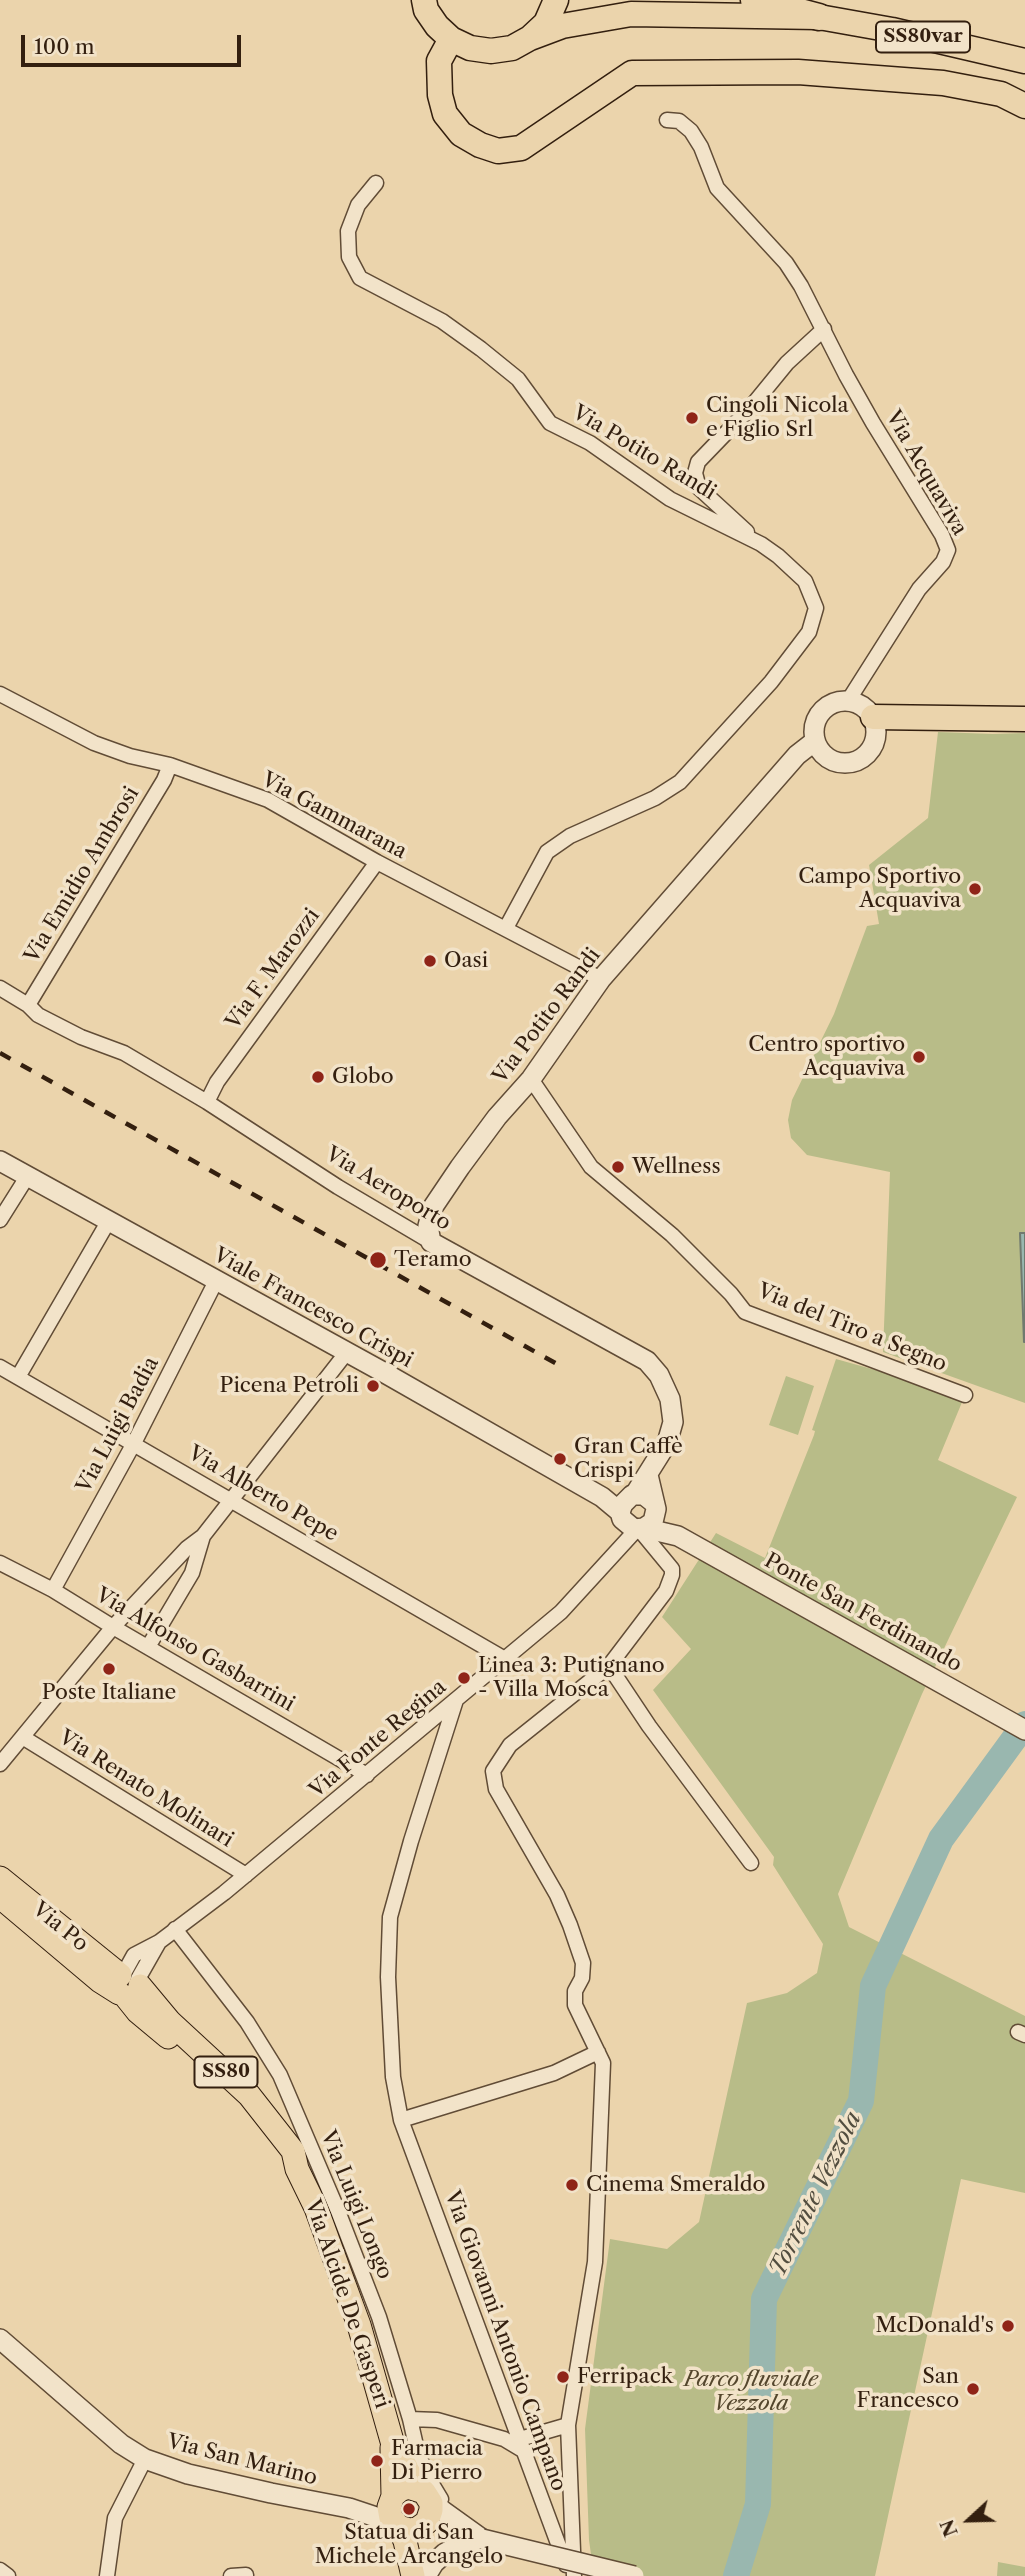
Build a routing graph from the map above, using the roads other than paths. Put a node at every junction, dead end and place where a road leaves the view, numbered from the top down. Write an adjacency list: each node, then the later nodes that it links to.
1 (424, 0): 8 (highway)
2 (556, 0): 7 (highway)
3 (592, 0): 5 (highway)
4 (759, 6): 5 (highway); 6 (highway)
5 (631, 14): 7 (highway)
6 (819, 17): 9 (highway, SS80var)
7 (530, 38): 8 (highway)
8 (451, 39): 10 (highway)
9 (1025, 61)
10 (1025, 106)
11 (667, 120): 13 (street, Via Acquaviva)
12 (376, 183): 14 (street, Via Potito Randi)
13 (824, 329): 14 (street); 16 (street, Via Acquaviva)
14 (761, 544): 22 (street, Via Potito Randi)
15 (0, 694): 20 (street, Via Gammarana)
16 (848, 701): 17 (street); 19 (street)
17 (873, 717): 18 (highway); 19 (street)
18 (1025, 719)
19 (815, 741): 23 (street, Via Potito Randi)
20 (170, 765): 21 (street, Via Gammarana); 25 (street, Via Emidio Ambrosi)
21 (377, 862): 22 (street, Via Gammarana); 27 (street, Via F. Marozzi)
22 (506, 928): 23 (street, Via Gammarana)
23 (601, 979): 26 (street, Via Potito Randi)
24 (0, 988): 25 (street, Via Aeroporto)
25 (28, 1005): 27 (street, Via Aeroporto)
26 (531, 1079): 32 (street, Via Potito Randi); 37 (street, Via del Tiro a Segno)
27 (207, 1102): 32 (street, Via Aeroporto)
28 (0, 1161): 29 (street, Viale Francesco Crispi)
29 (27, 1177): 30 (street); 31 (street, Viale Francesco Crispi)
30 (0, 1220)
31 (108, 1222): 33 (street, Viale Francesco Crispi); 36 (street)
32 (431, 1242): 40 (street, Via Aeroporto)
33 (217, 1279): 34 (street, Viale Francesco Crispi); 38 (street, Via Luigi Badia)
34 (347, 1352): 39 (street); 40 (street, Viale Francesco Crispi)
35 (0, 1367): 36 (street, Via Alberto Pepe)
36 (18, 1377): 38 (street, Via Alberto Pepe)
37 (965, 1395)
38 (134, 1443): 39 (street, Via Alberto Pepe); 43 (street, Via Luigi Badia)
39 (230, 1500): 41 (street); 46 (street, Via Alberto Pepe)
40 (637, 1514): 46 (street, Via Fonte Regina); 47 (street); 49 (street, Ponte San Ferdinando)
41 (203, 1536): 44 (street); 45 (street)
42 (0, 1563): 43 (street, Via Alfonso Gasbarrini)
43 (53, 1590): 44 (street, Via Alfonso Gasbarrini)
44 (113, 1627): 45 (street, Via Alfonso Gasbarrini); 50 (street)
45 (148, 1647): 52 (street, Via Alfonso Gasbarrini)
46 (505, 1659): 48 (street, Via Fonte Regina)
47 (609, 1666): 53 (street); 60 (street)
48 (456, 1700): 52 (street, Via Fonte Regina); 61 (street, Via Giovanni Antonio Campano)
49 (1025, 1730)
50 (24, 1738): 51 (street); 54 (street, Via Renato Molinari)
51 (0, 1764)
52 (367, 1775): 54 (street, Via Fonte Regina)
53 (751, 1863)
54 (246, 1875): 57 (street, Via Fonte Regina)
55 (0, 1878): 58 (main road, Via Po / SS80)
56 (3, 1905): 58 (main road, SS80)
57 (175, 1929): 59 (street, Via Fonte Regina); 63 (street, Via Luigi Longo)
58 (57, 1935): 59 (main road, SS80)
59 (128, 1984): 67 (main road, Via Alcide De Gasperi / SS80)
60 (598, 2052): 61 (street); 65 (street)
61 (401, 2120): 64 (street, Via Giovanni Antonio Campano)
62 (0, 2339): 69 (street, Via San Marino)
63 (410, 2419): 66 (street); 73 (street, Via Luigi Longo)
64 (514, 2420): 66 (street); 68 (street, Via Giovanni Antonio Campano)
65 (568, 2425): 68 (street); 83 (street)
66 (504, 2439): 68 (street)
67 (392, 2441): 70 (main road, Via Alcide De Gasperi / SS80); 71 (main road, Via Alcide De Gasperi / SS80)
68 (522, 2445): 83 (street, Via Giovanni Antonio Campano)
69 (145, 2459): 72 (street, Via San Marino); 79 (street)
70 (423, 2493): 71 (main road); 73 (street); 75 (main road)
71 (392, 2497): 72 (street, Via San Marino); 74 (main road, SS80)
72 (349, 2508): 74 (street, Via San Marino)
73 (453, 2518): 76 (street)
74 (397, 2525): 75 (main road); 80 (main road, SS80)
75 (423, 2525): 76 (street); 81 (main road)
76 (482, 2539): 82 (street); 84 (street, bridge)
77 (0, 2570): 78 (street)
78 (8, 2576)
79 (107, 2576)
80 (413, 2576)
81 (420, 2576)
82 (426, 2576)
83 (573, 2576)
84 (634, 2576)

